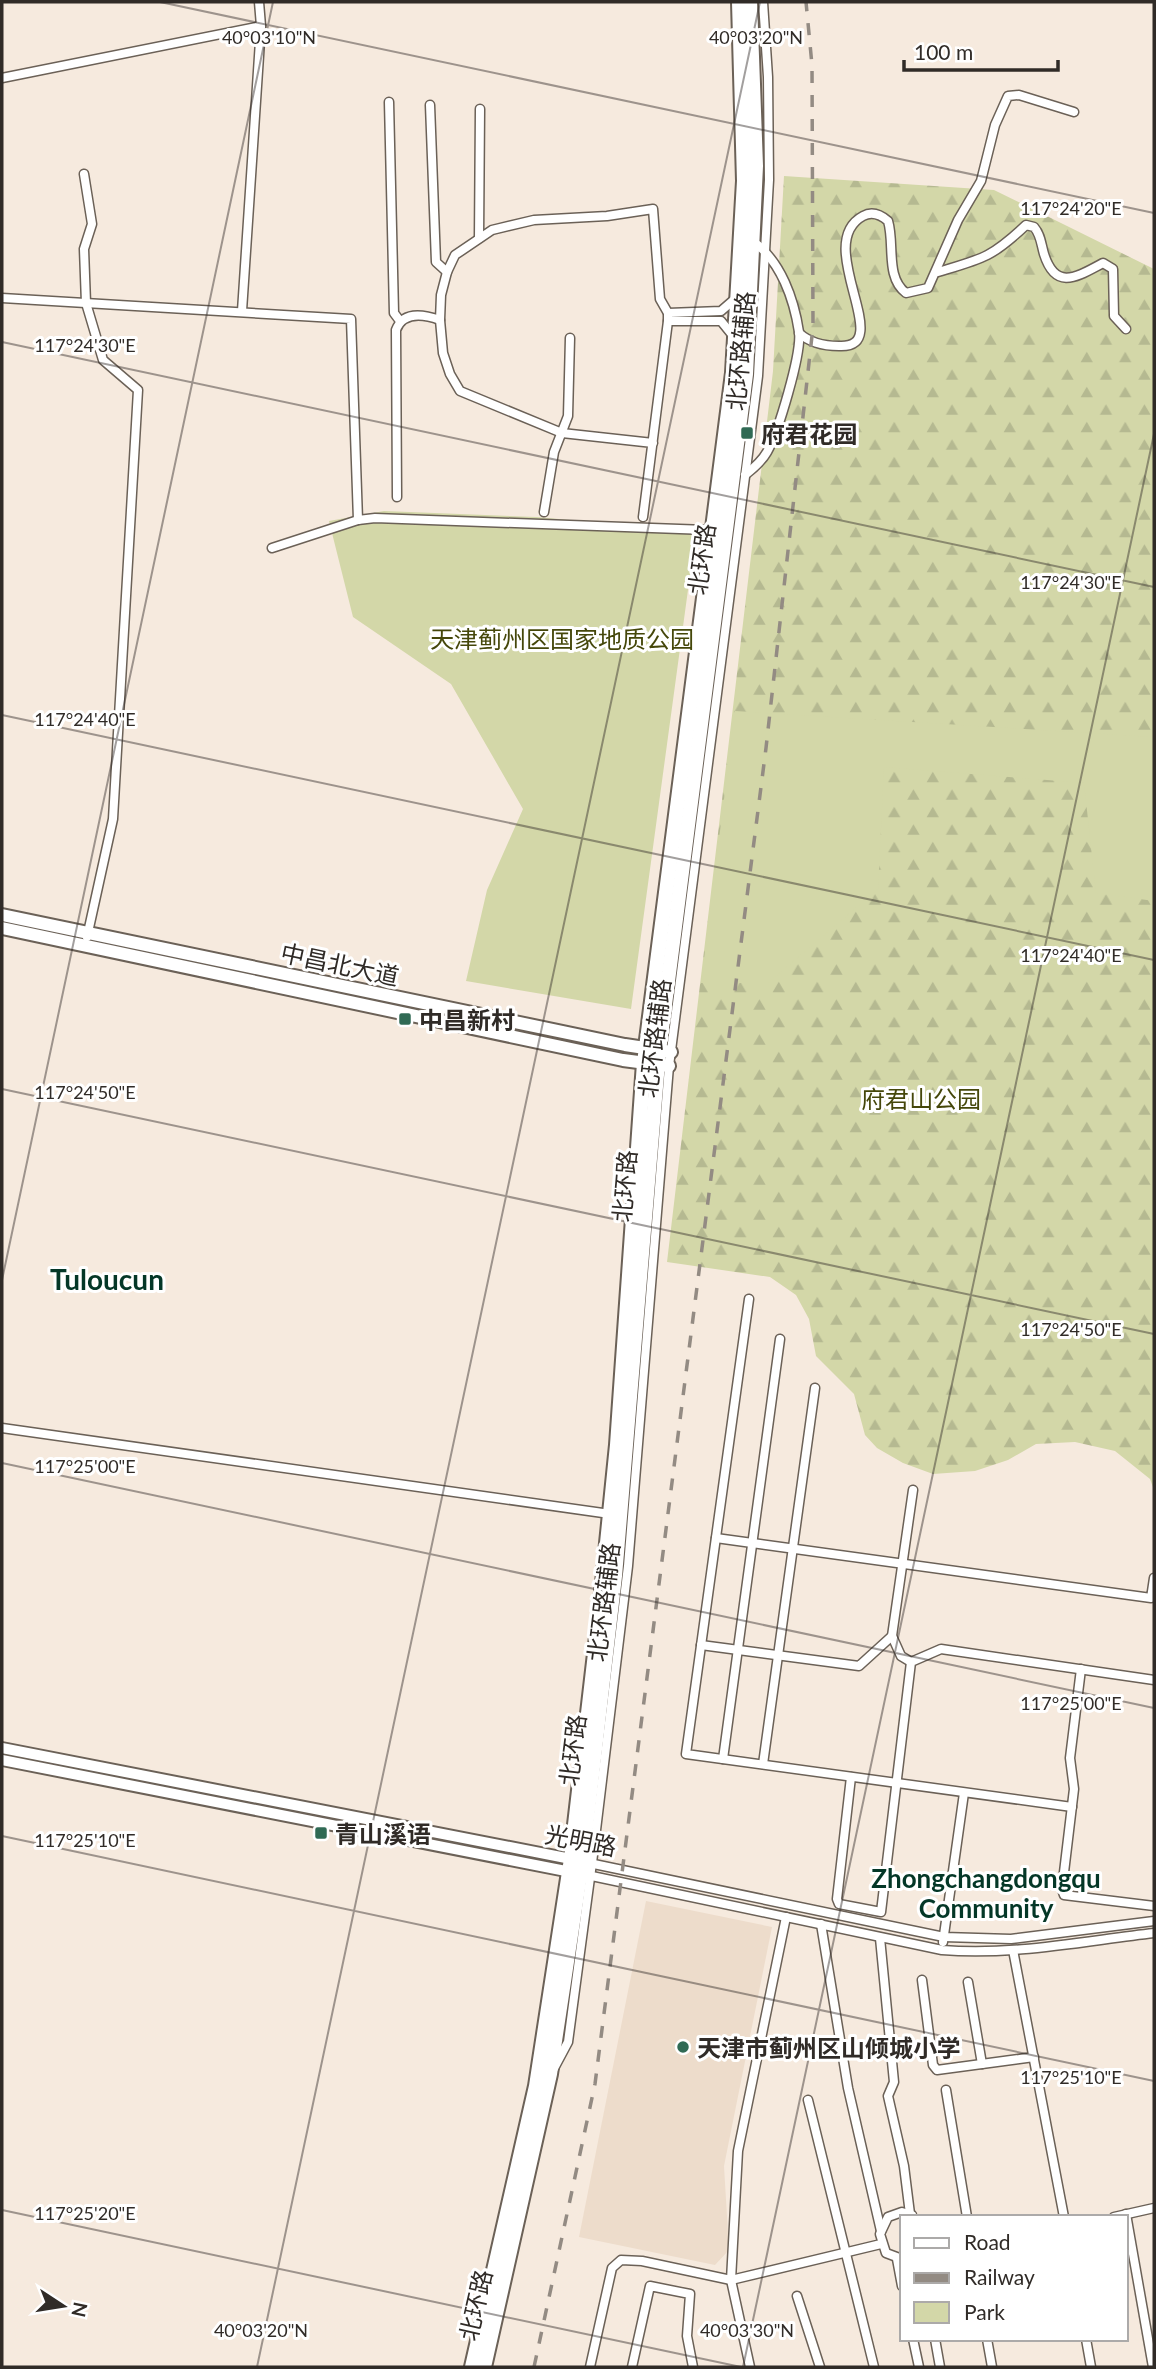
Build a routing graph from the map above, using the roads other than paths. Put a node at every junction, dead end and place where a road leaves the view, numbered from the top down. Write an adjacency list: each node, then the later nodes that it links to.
1 (259, 2): 5 (street)
2 (739, 2): 17 (highway, 北环路)
3 (750, 2): 13 (highway, 北环路)
4 (764, 2): 14 (street, 北环路辅路)
5 (261, 26): 6 (street); 20 (street)
6 (2, 78)
7 (389, 102): 23 (street)
8 (430, 105): 15 (street)
9 (480, 109): 12 (street)
10 (1074, 112): 16 (street)
11 (85, 174): 19 (street)
12 (479, 238): 15 (street); 21 (street)
13 (754, 242): 14 (street); 32 (highway, 北环路)
14 (767, 252): 25 (street); 32 (street, 北环路辅路)
15 (447, 272): 22 (street)
16 (938, 272): 24 (street); 28 (street)
17 (738, 296): 21 (street); 27 (highway, 北环路)
18 (2, 298): 19 (street)
19 (86, 303): 20 (street); 41 (street)
20 (242, 311): 36 (street)
21 (668, 317): 27 (street); 31 (street)
22 (439, 320): 23 (street); 30 (street)
23 (400, 321): 33 (street)
24 (1126, 329)
25 (799, 333): 28 (street); 29 (street)
26 (570, 338): 30 (street)
27 (735, 339): 42 (highway, 北环路)
28 (811, 343): 29 (street)
29 (797, 349): 32 (street)
30 (562, 433): 31 (street); 34 (street)
31 (653, 443): 35 (street)
32 (740, 478): 42 (highway, 北环路)
33 (397, 497)
34 (544, 512)
35 (643, 517)
36 (358, 520): 37 (street); 38 (street)
37 (707, 530)
38 (272, 548)
39 (2, 915): 41 (main road, 中昌北大道)
40 (2, 928): 41 (main road, 中昌北大道)
41 (86, 939): 42 (main road, 中昌北大道)
42 (658, 1057): 48 (highway, 北环路); 69 (highway, 北环路)
43 (749, 1299): 49 (street)
44 (780, 1339): 50 (street)
45 (816, 1388): 51 (street)
46 (2, 1429): 48 (street)
47 (913, 1490): 52 (street)
48 (610, 1514): 69 (highway, 北环路)
49 (716, 1538): 50 (street); 55 (street)
50 (752, 1543): 51 (street); 56 (street)
51 (793, 1549): 52 (street); 57 (street)
52 (902, 1563): 53 (street); 54 (street)
53 (1154, 1578)
54 (892, 1636): 57 (street); 58 (street)
55 (701, 1645): 56 (street); 62 (street)
56 (738, 1650): 57 (street); 62 (street)
57 (778, 1656): 64 (street)
58 (911, 1662): 59 (street); 66 (street)
59 (1081, 1669): 60 (street); 68 (street)
60 (1154, 1680)
61 (2, 1748): 69 (street, 光明路)
62 (723, 1759): 64 (street)
63 (2, 1760): 69 (street, 光明路)
64 (763, 1765): 65 (street)
65 (851, 1777): 66 (street); 66 (street)
66 (898, 1783): 67 (street)
67 (964, 1793): 68 (street); 75 (street)
68 (1072, 1807): 70 (street)
69 (581, 1868): 71 (street, 光明路); 75 (street, 光明路); 102 (highway, 北环路); 103 (highway, 北环路)
70 (1154, 1906)
71 (786, 1917): 73 (street, 光明路); 96 (street)
72 (1154, 1921): 75 (street, 光明路)
73 (821, 1924): 76 (street, 光明路); 92 (street)
74 (1154, 1933): 78 (street, 光明路)
75 (944, 1937): 77 (street)
76 (880, 1938): 77 (street, 光明路); 87 (street)
77 (942, 1950): 78 (street, 光明路)
78 (1013, 1950): 81 (street)
79 (922, 1980): 82 (street)
80 (968, 1982): 82 (street)
81 (1034, 2057): 82 (street); 89 (street)
82 (982, 2064)
83 (946, 2090): 88 (street)
84 (808, 2100): 94 (street)
85 (1154, 2208): 86 (street)
86 (1126, 2214): 90 (street)
87 (912, 2215): 92 (street)
88 (967, 2215)
89 (1064, 2215)
90 (1122, 2215)
91 (1128, 2225): 114 (street)
92 (881, 2231): 93 (street)
93 (881, 2244): 94 (street); 95 (street)
94 (848, 2252): 96 (street); 109 (street)
95 (900, 2259)
96 (731, 2280): 104 (street); 107 (street)
97 (797, 2296): 108 (street)
98 (913, 2341): 110 (street)
99 (935, 2341): 111 (street)
100 (987, 2341): 112 (street)
101 (1086, 2341): 113 (street)
102 (472, 2367)
103 (484, 2367)
104 (590, 2367)
105 (632, 2367): 106 (street)
106 (693, 2367)
107 (750, 2367)
108 (820, 2367)
109 (874, 2367)
110 (919, 2367)
111 (940, 2367)
112 (992, 2367)
113 (1091, 2367)
114 (1153, 2367)

